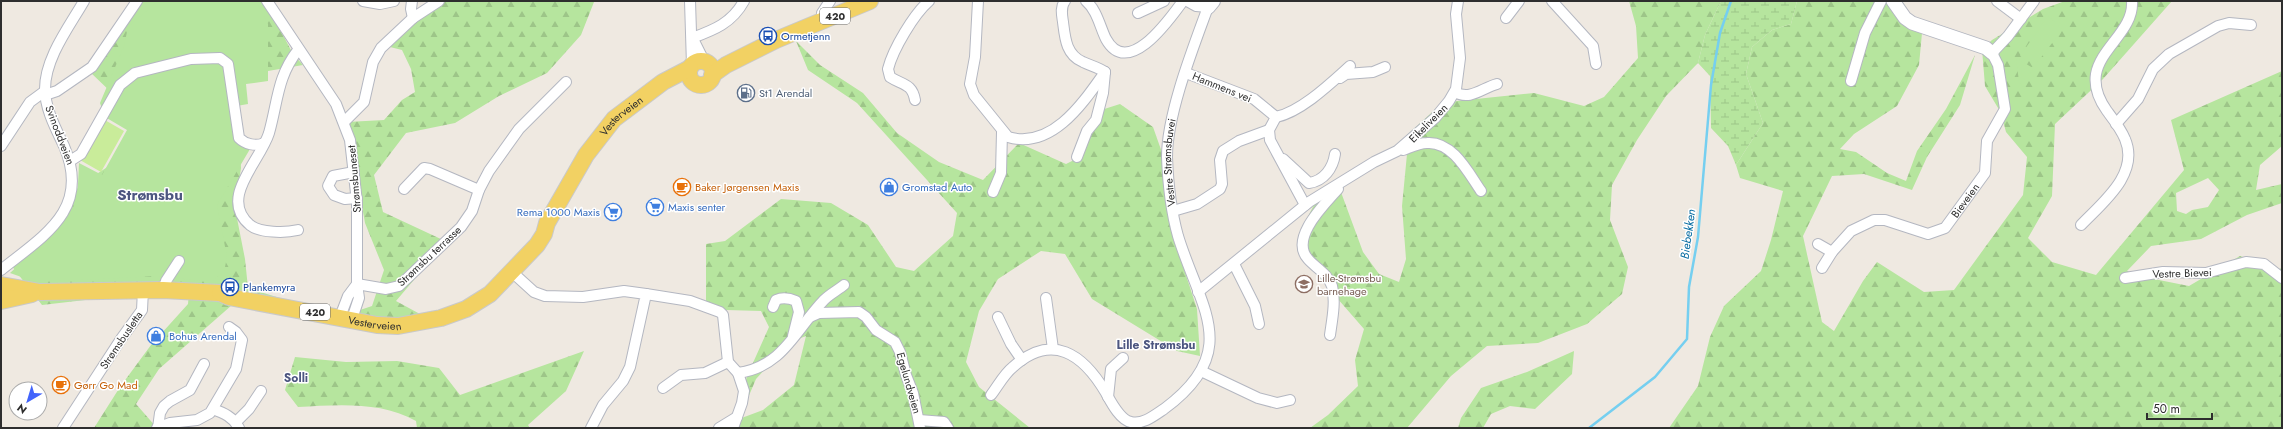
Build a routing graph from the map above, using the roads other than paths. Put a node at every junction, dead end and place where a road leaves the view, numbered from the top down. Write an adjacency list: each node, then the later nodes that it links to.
1 (84, 1): 49 (street, Svinoddveien)
2 (137, 1): 49 (street)
3 (267, 1): 35 (street, Strømsbuneset)
4 (363, 1): 5 (street)
5 (394, 1)
6 (412, 1): 29 (street)
7 (439, 1): 29 (street)
8 (690, 1): 34 (street)
9 (744, 1): 34 (street)
10 (830, 1): 32 (street)
11 (870, 1): 32 (main road, Vesterveien / 420)
12 (929, 1): 50 (street)
13 (978, 1): 55 (street)
14 (1065, 1): 41 (street)
15 (1086, 1): 17 (street)
16 (1164, 1): 28 (street)
17 (1183, 1)
18 (1187, 1): 27 (street)
19 (1458, 1): 48 (street, Eikeliveien)
20 (1519, 1): 30 (street)
21 (1552, 1): 37 (street)
22 (1881, 1): 44 (street)
23 (1893, 1): 36 (street)
24 (1997, 1): 31 (street)
25 (2034, 1): 31 (street)
26 (2132, 1): 53 (street)
27 (1210, 4): 42 (street, Vestre Strømsbuvei)
28 (1138, 13)
29 (413, 18): 52 (street)
30 (1506, 18)
31 (2021, 19): 36 (street)
32 (822, 21): 38 (main road, Vesterveien / 420)
33 (2251, 25): 53 (street)
34 (692, 38): 38 (street)
35 (298, 50): 52 (street, Strømsbuneset); 56 (street)
36 (1992, 52): 75 (street, Bieveien)
37 (1596, 64)
38 (701, 66): 47 (main road, Vesterveien / 420); 47 (main road, Vesterveien / 420)
39 (1350, 66): 43 (street)
40 (1386, 67): 43 (street)
41 (1106, 72): 55 (street); 61 (street)
42 (1186, 73): 51 (street, Hammens vei); 71 (street, Vestre Strømsbuvei)
43 (1333, 81): 51 (street)
44 (1851, 81)
45 (566, 82): 66 (street, Strømsbu terrasse)
46 (1497, 84): 48 (street)
47 (648, 92): 80 (main road, Vesterveien / 420)
48 (1455, 92): 59 (street, Eikeliveien)
49 (45, 93): 57 (street, Svinoddveien); 62 (street, Svinoddveien)
50 (915, 100)
51 (1276, 117): 54 (street)
52 (344, 122): 63 (street, Strømsbuneset)
53 (2116, 124): 72 (street)
54 (1269, 130): 58 (street); 71 (street)
55 (1002, 132): 68 (street)
56 (264, 143): 62 (street); 73 (street)
57 (1, 146)
58 (1274, 149): 60 (street); 70 (street)
59 (1398, 151): 64 (street, Eikeliveien); 67 (street)
60 (1335, 154)
61 (1077, 157)
62 (70, 161): 79 (street, Svinoddveien)
63 (354, 172): 69 (street, Strømsbuneset); 69 (street)
64 (1339, 185): 70 (street, Eikeliveien); 99 (street, Eikeliveien)
65 (404, 189): 66 (street)
66 (479, 190): 83 (street, Strømsbu terrasse)
67 (1481, 191)
68 (993, 192)
69 (357, 198): 83 (street, Strømsbuneset)
70 (1305, 205): 77 (street, Eikeliveien)
71 (1173, 211): 89 (street, Vestre Strømsbuvei)
72 (2081, 225)
73 (298, 230)
74 (1818, 244): 75 (street)
75 (1832, 252): 78 (street, Bieveien)
76 (179, 261): 87 (street)
77 (1234, 264): 89 (street, Eikeliveien); 97 (street)
78 (1822, 268)
79 (1, 270)
80 (512, 272): 90 (street); 94 (main road, Vesterveien / 420)
81 (2125, 278): 82 (street, Vestre Bievei)
82 (2282, 278)
83 (357, 284): 94 (street, Strømsbuneset)
84 (1, 285): 88 (main road, Vesterveien / 420)
85 (844, 285): 95 (street)
86 (143, 290): 87 (main road, Vesterveien / 420); 88 (main road, Vesterveien / 420); 118 (street, Strømsbusletta)
87 (163, 290): 94 (main road, Vesterveien / 420)
88 (40, 292): 92 (main road, Vesterveien / 420)
89 (1198, 292): 106 (street, Vestre Strømsbuvei)
90 (646, 294): 104 (street); 120 (street)
91 (1046, 298): 101 (street)
92 (1, 301)
93 (773, 307): 100 (street)
94 (348, 314)
95 (810, 317): 100 (street); 115 (street, Egelundveien)
96 (998, 317): 103 (street)
97 (1259, 324)
98 (229, 327): 113 (street)
99 (1330, 335)
100 (793, 338): 107 (street)
101 (1054, 349): 103 (street); 111 (street)
102 (1123, 358): 111 (street)
103 (1022, 360): 110 (street)
104 (728, 362): 107 (street); 108 (street)
105 (204, 364): 119 (street)
106 (1201, 371): 112 (street); 116 (street, Vestre Strømsbuvei)
107 (738, 373): 114 (street)
108 (663, 388)
109 (261, 391): 117 (street)
110 (991, 395)
111 (1108, 397): 116 (street)
112 (1290, 400)
113 (213, 409): 117 (street); 119 (street)
114 (737, 417): 121 (street); 122 (street)
115 (919, 424): 123 (street)
116 (1138, 424): 124 (street, Vestre Strømsbuvei)
117 (237, 425)
118 (63, 428)
119 (157, 428)
120 (591, 428)
121 (719, 428)
122 (733, 428)
123 (948, 428)
124 (1122, 428)

